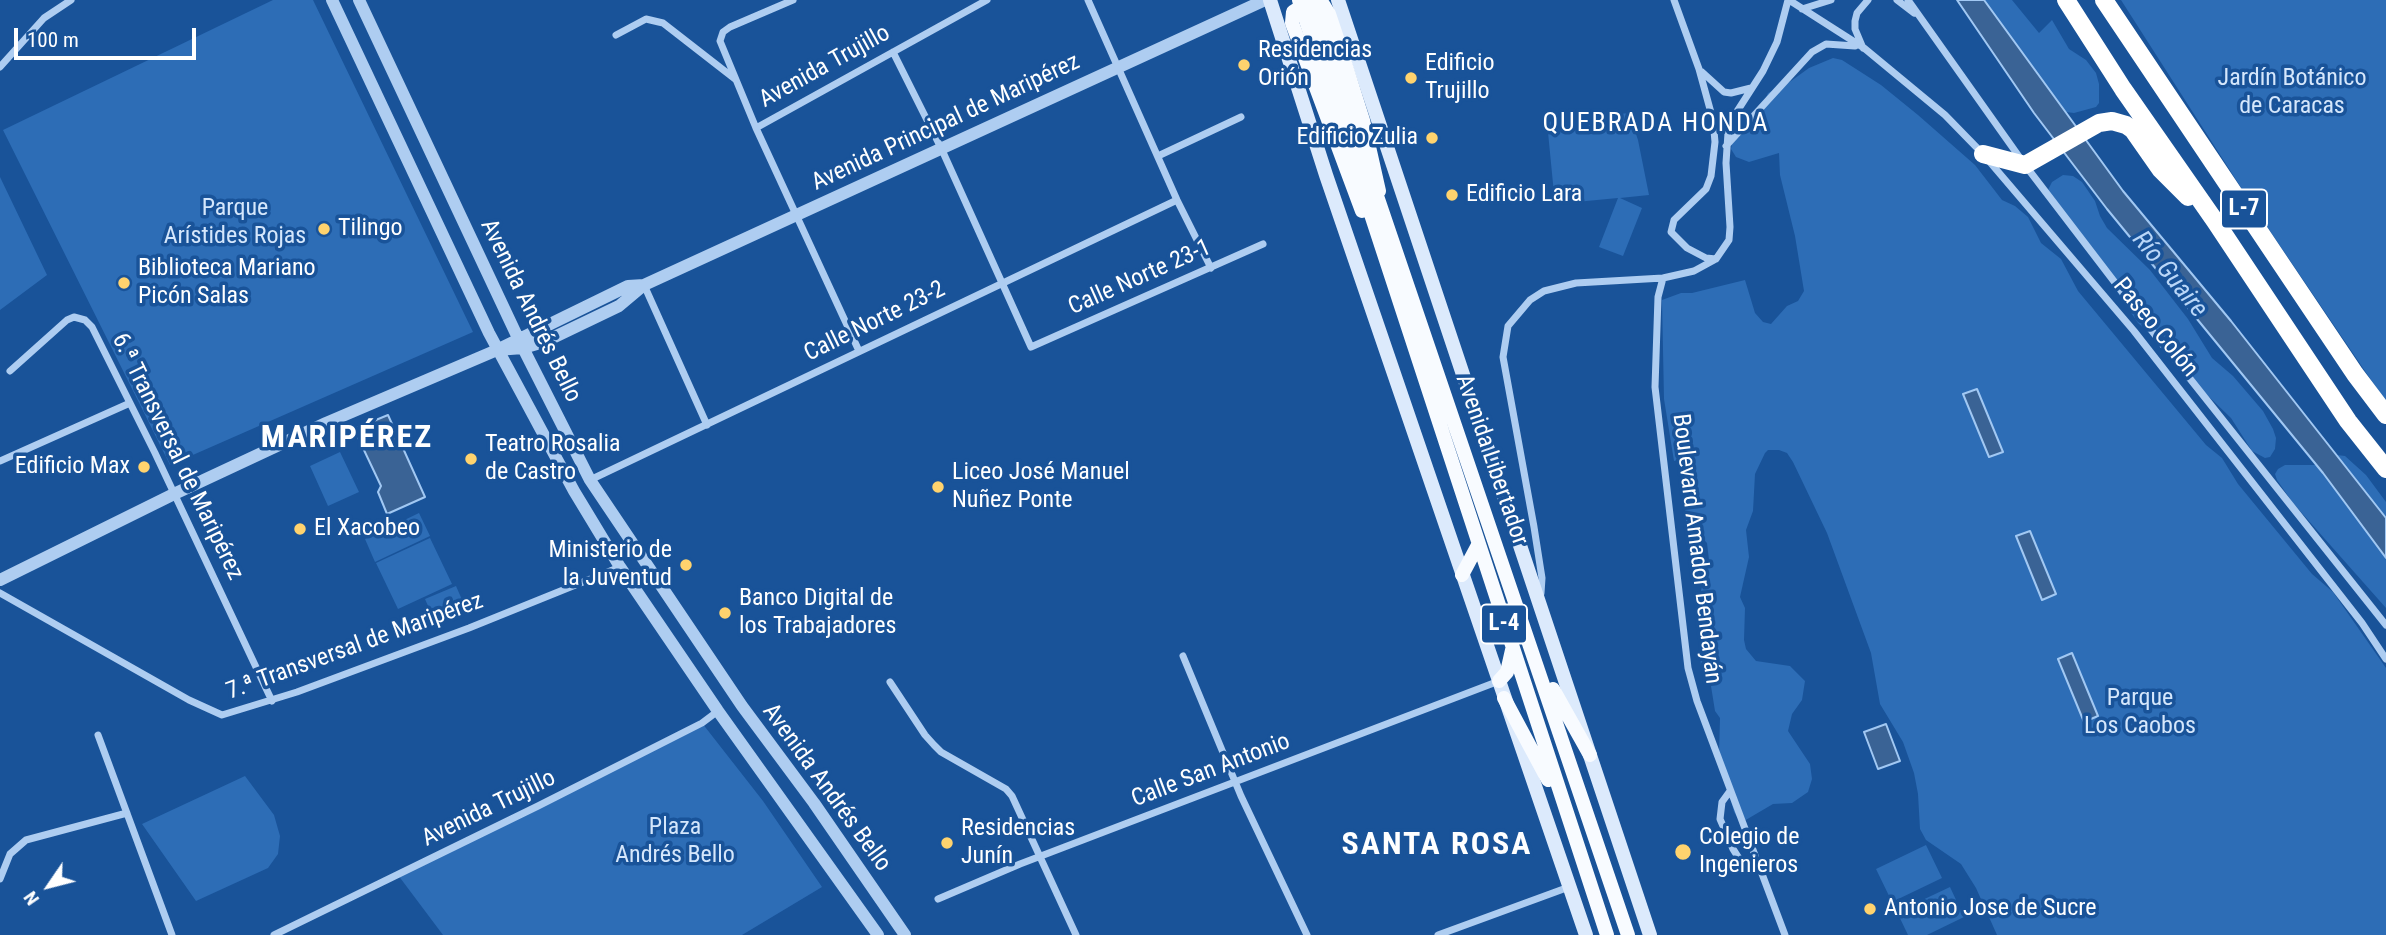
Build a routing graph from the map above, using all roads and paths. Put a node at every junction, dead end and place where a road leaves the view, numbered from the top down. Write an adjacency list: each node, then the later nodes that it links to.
1 (71, 0): 25 (street)
2 (332, 0): 49 (street, Avenida Andrés Bello)
3 (359, 0): 48 (street, Avenida Andrés Bello)
4 (793, 0): 27 (street)
5 (987, 0): 23 (street, Avenida Trujillo)
6 (1088, 0): 24 (street)
7 (1268, 0): 24 (street, Avenida Principal de Maripérez); 61 (main road, L-4)
8 (1299, 0): 36 (main road, Avenida Libertador / L-4, bridge)
9 (1314, 0): 36 (main road, Avenida Libertador / L-4, bridge); 38 (main road, L-4); 47 (main road, L-4)
10 (1339, 0): 64 (main road, Avenida Libertador / L-4)
11 (1674, 0): 26 (street)
12 (1788, 0): 19 (street, Paseo Colón); 28 (street, Paseo Colón)
13 (1831, 0): 19 (street)
14 (1868, 0): 22 (street)
15 (1898, 0): 20 (street)
16 (1908, 0): 20 (street, Paseo Colón)
17 (2066, 0): 40 (highway, L-7)
18 (2104, 0): 53 (highway, L-7)
19 (1802, 9): 22 (street, Paseo Colón)
20 (1927, 26): 35 (street, Paseo Colón)
21 (616, 35): 27 (street)
22 (1864, 48): 31 (street); 33 (street, Paseo Colón)
23 (893, 52): 30 (street, Avenida Trujillo); 32 (street)
24 (1117, 66): 32 (street, Avenida Principal de Maripérez); 34 (street)
25 (0, 67)
26 (1699, 69): 28 (street); 42 (street)
27 (736, 80): 30 (street)
28 (1752, 88): 31 (street, Paseo Colón)
29 (1241, 117): 34 (street)
30 (755, 128): 39 (street)
31 (1726, 147): 42 (street)
32 (942, 150): 39 (street, Avenida Principal de Maripérez); 45 (street)
33 (1983, 154): 35 (highway); 69 (street, Paseo Colón)
34 (1158, 156): 37 (street)
35 (2031, 162): 40 (highway); 65 (street, Paseo Colón)
36 (1370, 193): 38 (main road, Avenida Libertador / L-4); 47 (main road, Avenida Libertador / L-4)
37 (1177, 200): 43 (street); 45 (street, Calle Norte 23-2)
38 (1382, 209): 66 (main road, Avenida Libertador / L-4)
39 (795, 216): 46 (street, Avenida Principal de Maripérez); 50 (street)
40 (2215, 221): 56 (highway, L-7)
41 (1263, 244): 43 (street, Calle Norte 23-1)
42 (1716, 259): 44 (street)
43 (1211, 268): 45 (street, Calle Norte 23-1)
44 (1662, 278): 64 (street); 78 (street, Boulevard Amador Bendayán)
45 (1002, 282): 50 (street, Calle Norte 23-2)
46 (644, 285): 48 (street, Avenida Principal de Maripérez); 54 (street)
47 (1403, 313): 59 (main road, Avenida Libertador / L-4)
48 (521, 343): 49 (street, Avenida Principal de Maripérez); 57 (street, Avenida Andrés Bello)
49 (498, 349): 58 (street, Avenida Principal de Maripérez); 60 (street, Avenida Andrés Bello)
50 (859, 351): 54 (street, Calle Norte 23-2)
51 (10, 371): 52 (street, 6.ª Transversal de Maripérez)
52 (130, 404): 55 (street); 58 (street, 6.ª Transversal de Maripérez)
53 (2386, 415)
54 (707, 425): 57 (street, Calle Norte 23-2)
55 (0, 461)
56 (2386, 469)
57 (590, 480): 89 (street, Avenida Andrés Bello)
58 (174, 494): 62 (street, Avenida Principal de Maripérez); 73 (street, 6.ª Transversal de Maripérez)
59 (1478, 545): 61 (main road); 67 (main road, Avenida Libertador / L-4)
60 (620, 567): 73 (street, 7.ª Transversal de Maripérez); 74 (street, Avenida Andrés Bello)
61 (1462, 575): 70 (main road, L-4)
62 (0, 580)
63 (0, 593): 73 (street, 7.ª Transversal de Maripérez)
64 (1540, 602): 76 (main road, Avenida Libertador / L-4)
65 (2386, 625)
66 (1530, 644): 76 (main road, L-4); 95 (main road, Avenida Libertador / L-4)
67 (1512, 649): 70 (main road); 80 (main road, Avenida Libertador / L-4)
68 (1183, 656): 77 (street)
69 (2386, 659)
70 (1499, 681): 72 (main road, L-4); 77 (street, Calle San Antonio)
71 (890, 682): 81 (street)
72 (1504, 698): 80 (main road, L-4); 84 (main road, L-4)
73 (272, 701)
74 (718, 711): 87 (street, Avenida Trujillo); 88 (street, Avenida Andrés Bello)
75 (98, 735): 79 (street)
76 (1590, 755): 96 (main road, Avenida Libertador / L-4)
77 (1236, 781): 81 (street, Calle San Antonio); 91 (street)
78 (1730, 791): 82 (street, Boulevard Amador Bendayán); 82 (street)
79 (127, 813): 83 (street); 86 (street)
80 (1570, 824): 94 (main road, Avenida Libertador / L-4)
81 (1042, 857): 85 (street, Calle San Antonio); 90 (street)
82 (1760, 871): 97 (street, Boulevard Amador Bendayán)
83 (0, 879)
84 (1569, 887): 92 (street); 93 (main road, L-4)
85 (937, 899)
86 (172, 935)
87 (274, 935)
88 (878, 935)
89 (905, 935)
90 (1076, 935)
91 (1307, 935)
92 (1438, 935)
93 (1586, 935)
94 (1607, 935)
95 (1628, 935)
96 (1650, 935)
97 (1785, 935)

